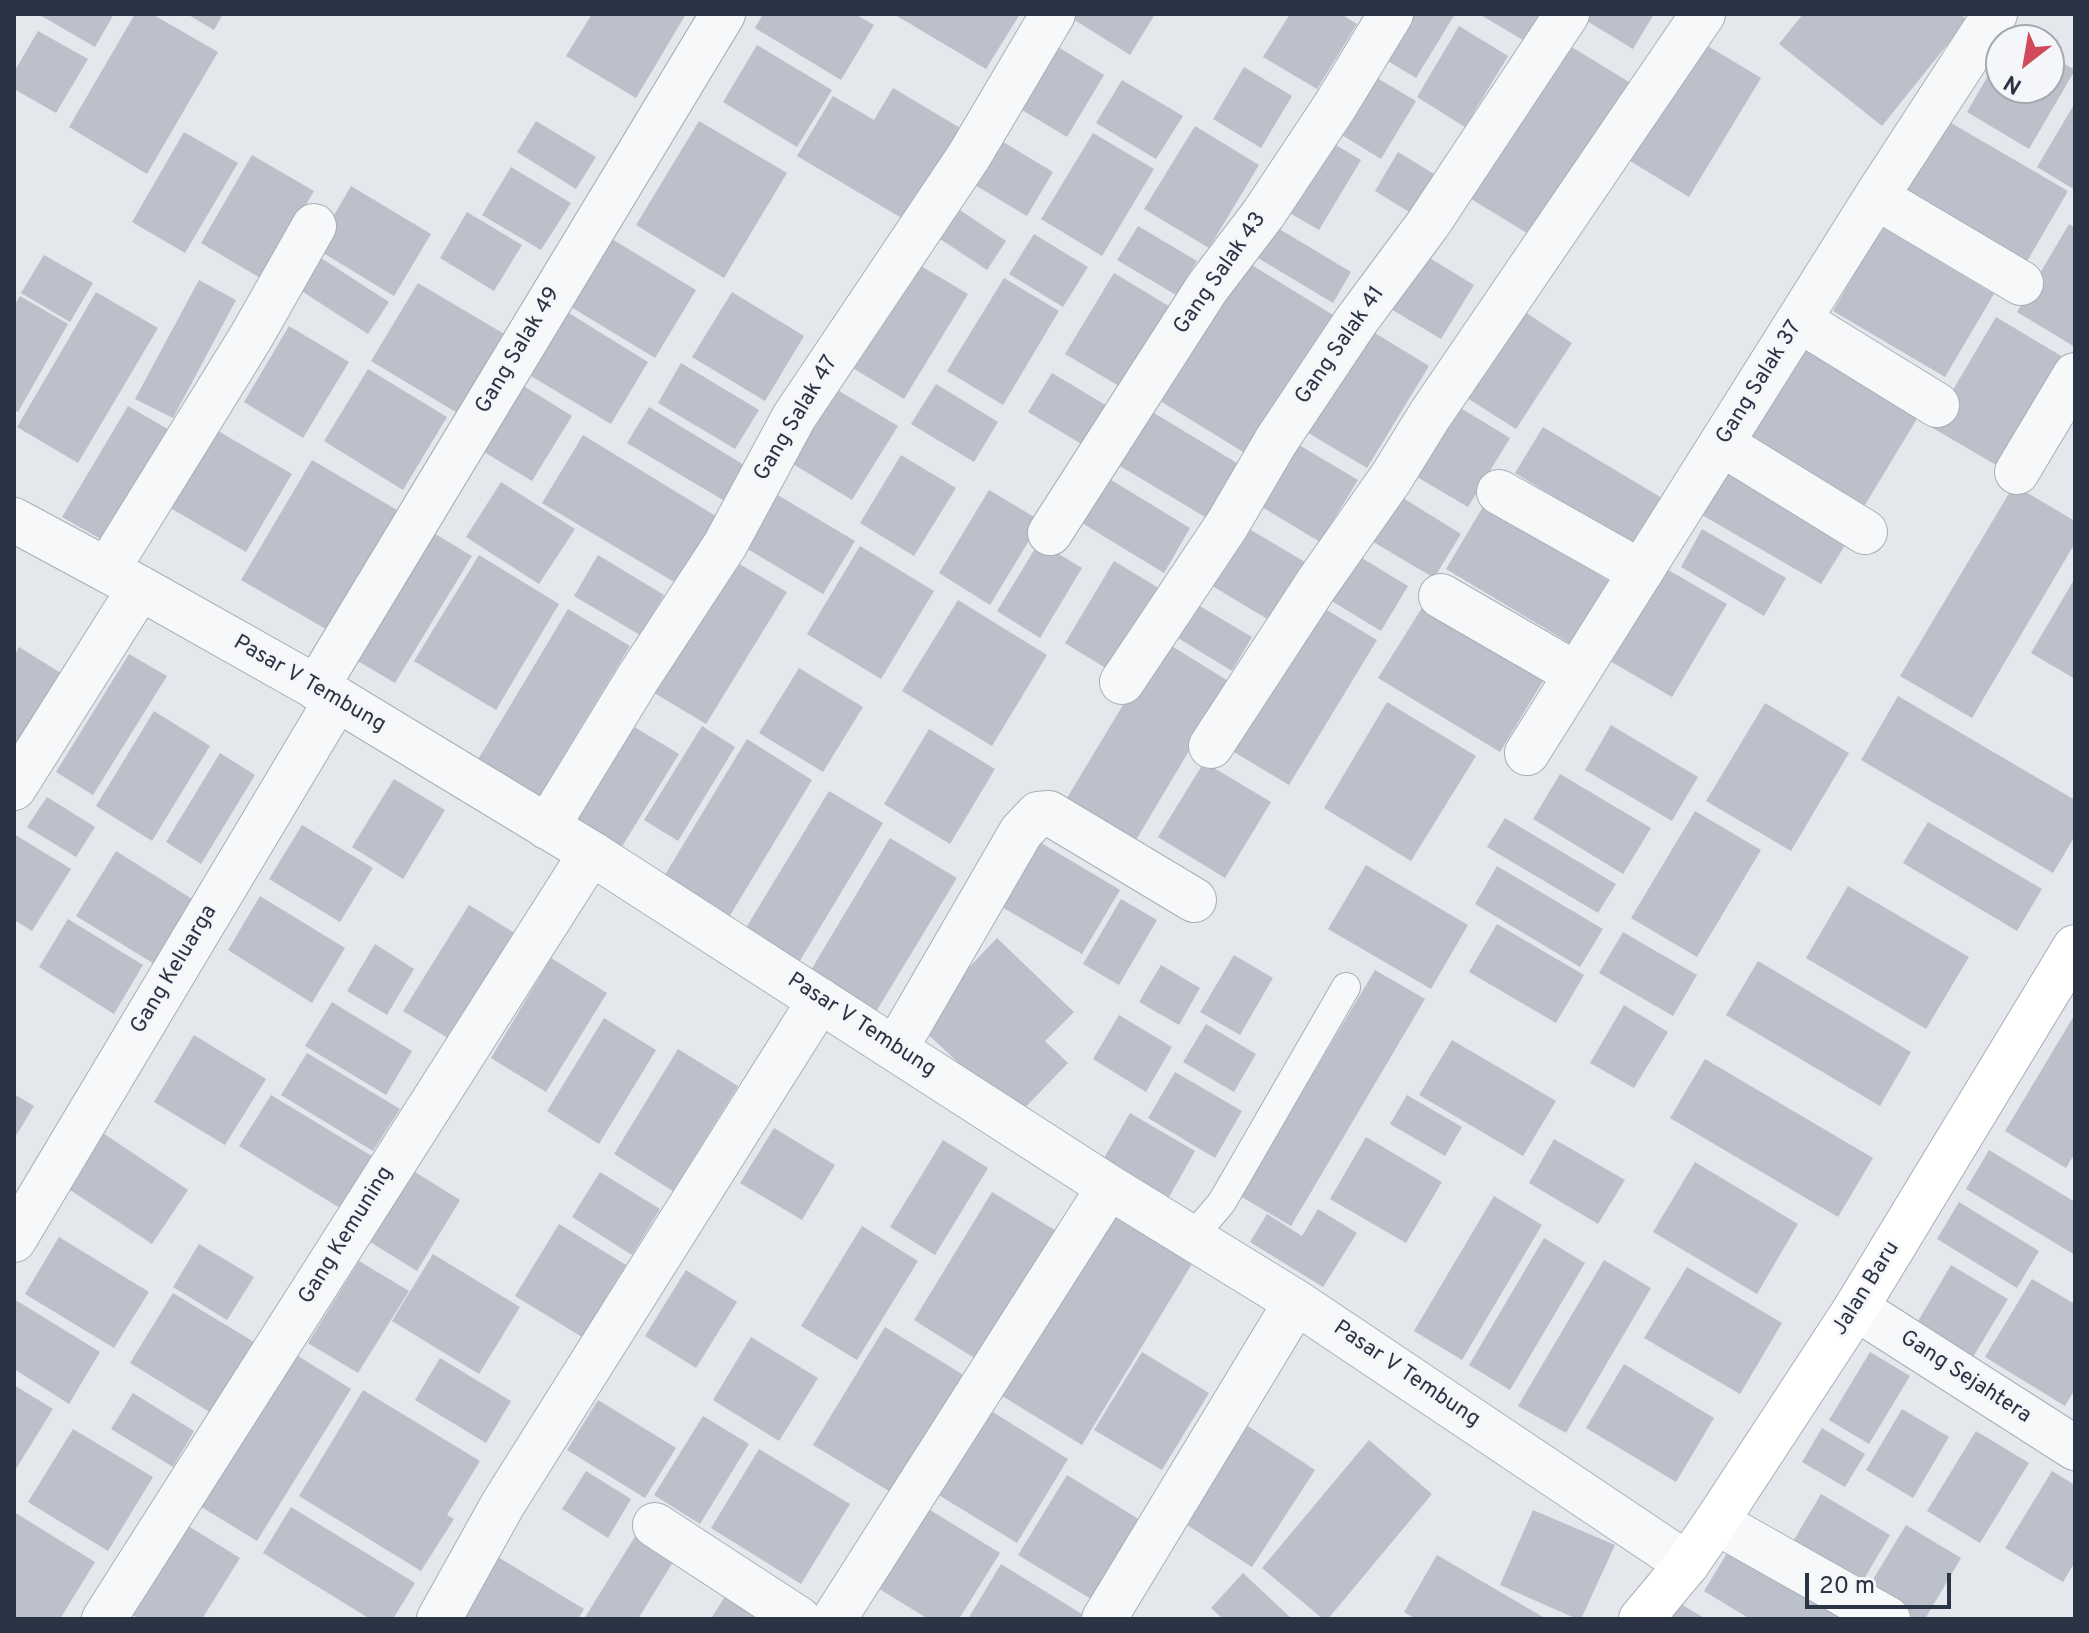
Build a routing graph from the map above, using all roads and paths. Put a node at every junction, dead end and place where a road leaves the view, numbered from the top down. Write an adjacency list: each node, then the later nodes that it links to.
1 (723, 14): 24 (street, Gang Salak 49)
2 (1053, 14): 28 (street, Gang Salak 47)
3 (1391, 14): 18 (street, Gang Salak 43)
4 (1567, 14): 23 (street, Gang Salak 41)
5 (1703, 14): 25 (street)
6 (1995, 14): 7 (street, Gang Salak 37)
7 (1876, 197): 9 (street); 10 (street, Gang Salak 37)
8 (314, 226): 20 (street)
9 (2021, 283)
10 (1799, 320): 12 (street); 13 (street, Gang Salak 37)
11 (2075, 375): 14 (street)
12 (1937, 405)
13 (1722, 444): 17 (street); 19 (street, Gang Salak 37)
14 (2017, 472)
15 (1499, 492): 19 (street)
16 (14, 520): 20 (street, Pasar V Tembung)
17 (1865, 532)
18 (1050, 533)
19 (1641, 572): 22 (street, Gang Salak 37)
20 (123, 579): 24 (street, Pasar V Tembung); 27 (street)
21 (1441, 596): 22 (street)
22 (1576, 674): 26 (street, Gang Salak 37)
23 (1122, 682)
24 (326, 693): 28 (street, Pasar V Tembung); 37 (street, Gang Keluarga)
25 (1211, 746)
26 (1527, 753)
27 (14, 788)
28 (547, 827): 29 (street, Pasar V Tembung)
29 (591, 853): 33 (street, Pasar V Tembung); 44 (street, Gang Kemuning)
30 (1194, 900): 34 (street)
31 (2075, 947): 39 (main road, Jalan Baru)
32 (1346, 987): 36 (lane)
33 (820, 1000): 34 (street, Pasar V Tembung); 45 (street)
34 (896, 1048): 35 (street, Pasar V Tembung)
35 (1109, 1187): 36 (street, Pasar V Tembung); 47 (street)
36 (1191, 1239): 38 (street, Pasar V Tembung)
37 (14, 1240)
38 (1296, 1302): 43 (street, Pasar V Tembung); 48 (street)
39 (1856, 1308): 40 (street, Gang Sejahtera); 41 (main road, Jalan Baru)
40 (2075, 1448)
41 (1716, 1522): 43 (main road, Jalan Baru); 50 (street)
42 (655, 1525): 46 (street)
43 (1687, 1564): 49 (main road, Jalan Baru)
44 (104, 1619)
45 (439, 1619)
46 (799, 1619)
47 (834, 1619)
48 (1104, 1619)
49 (1641, 1619)
50 (1888, 1619)

